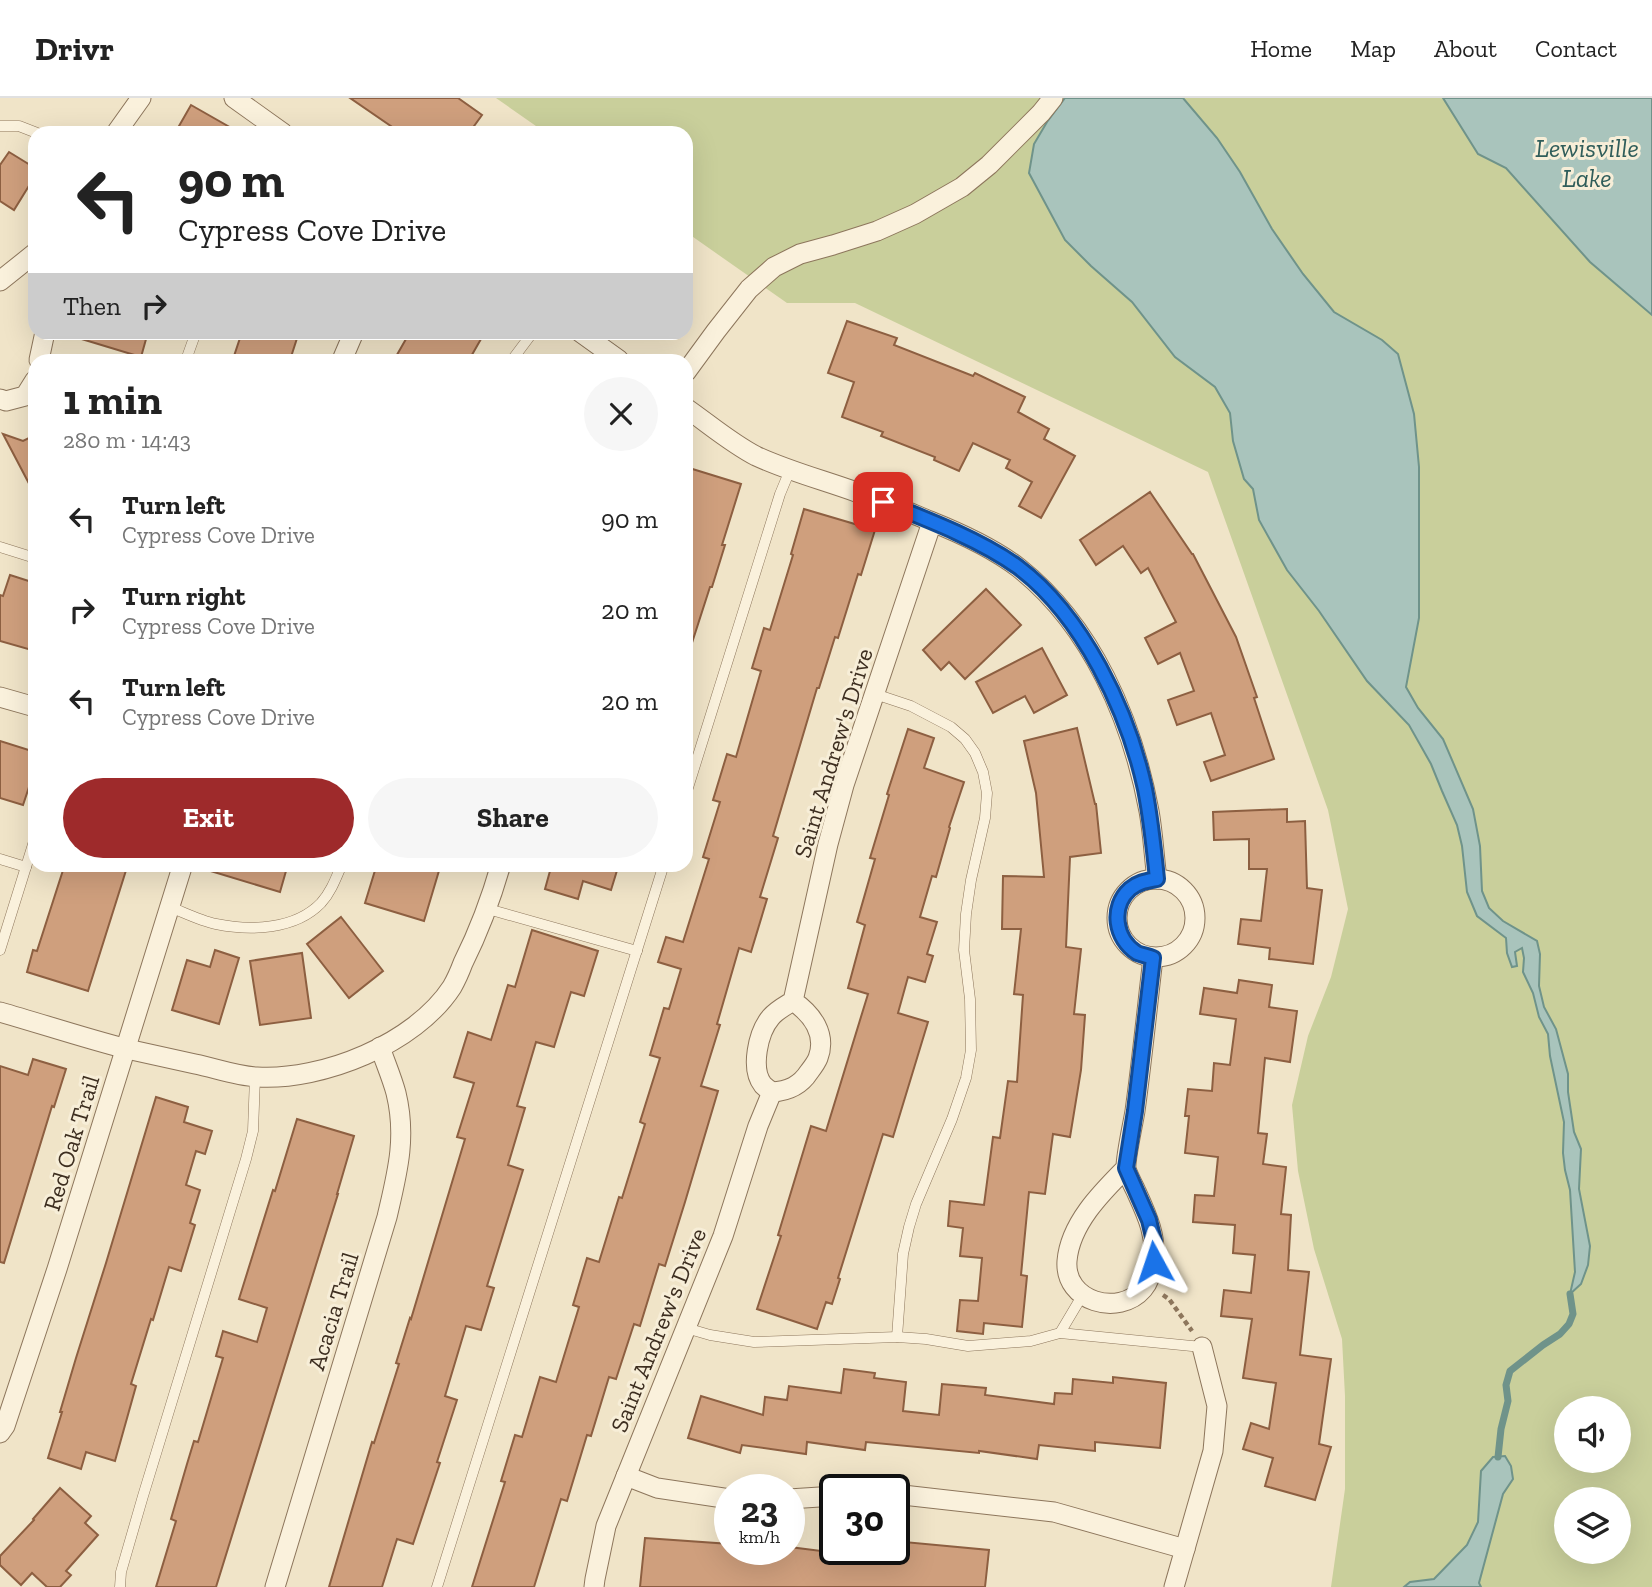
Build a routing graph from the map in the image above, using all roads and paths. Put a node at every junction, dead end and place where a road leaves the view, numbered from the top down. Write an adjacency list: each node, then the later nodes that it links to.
1 (141, 98): 5 (street)
2 (234, 98): 6 (street)
3 (1053, 98): 12 (street)
4 (0, 126): 7 (lane)
5 (121, 126)
6 (272, 126)
7 (28, 130)
8 (28, 259): 9 (street)
9 (0, 281)
10 (590, 340): 11 (street)
11 (610, 354)
12 (693, 362)
13 (28, 391): 14 (street)
14 (0, 399)
15 (693, 413): 16 (street)
16 (790, 470): 17 (street); 23 (lane)
17 (932, 522): 20 (street, Saint Andrew's Drive); 31 (street)
18 (0, 547): 19 (lane)
19 (28, 556)
20 (875, 694): 37 (street, Saint Andrew's Drive); 48 (lane)
21 (0, 697): 22 (street)
22 (28, 705)
23 (693, 772)
24 (0, 859): 26 (lane)
25 (28, 861): 26 (lane)
26 (26, 867): 34 (lane)
27 (181, 872): 32 (street, Red Oak Trail)
28 (339, 872): 32 (lane)
29 (499, 872): 33 (street)
30 (662, 872): 35 (lane)
31 (1157, 879): 36 (street); 36 (street)
32 (170, 907): 40 (street, Red Oak Trail)
33 (488, 909): 35 (lane); 39 (street)
34 (0, 950)
35 (637, 951): 57 (lane)
36 (1153, 958): 43 (street)
37 (793, 1001): 42 (street); 42 (street)
38 (0, 1012): 40 (street)
39 (380, 1047): 41 (street); 56 (street, Acacia Trail)
40 (127, 1049): 41 (street); 50 (street, Red Oak Trail)
41 (255, 1077): 55 (lane)
42 (772, 1092): 46 (street, Saint Andrew's Drive)
43 (1126, 1168): 44 (street); 45 (street)
44 (1148, 1284): 45 (street); 49 (path)
45 (1082, 1296): 47 (lane)
46 (686, 1328): 48 (lane); 51 (street, Saint Andrew's Drive)
47 (1059, 1333): 48 (lane); 49 (lane)
48 (897, 1337)
49 (1202, 1347): 54 (street)
50 (2, 1427)
51 (626, 1476): 53 (street); 58 (street, Saint Andrew's Drive)
52 (910, 1496): 54 (street)
53 (714, 1497)
54 (1185, 1549): 59 (street)
55 (120, 1587)
56 (275, 1587)
57 (437, 1587)
58 (594, 1587)
59 (1174, 1587)

